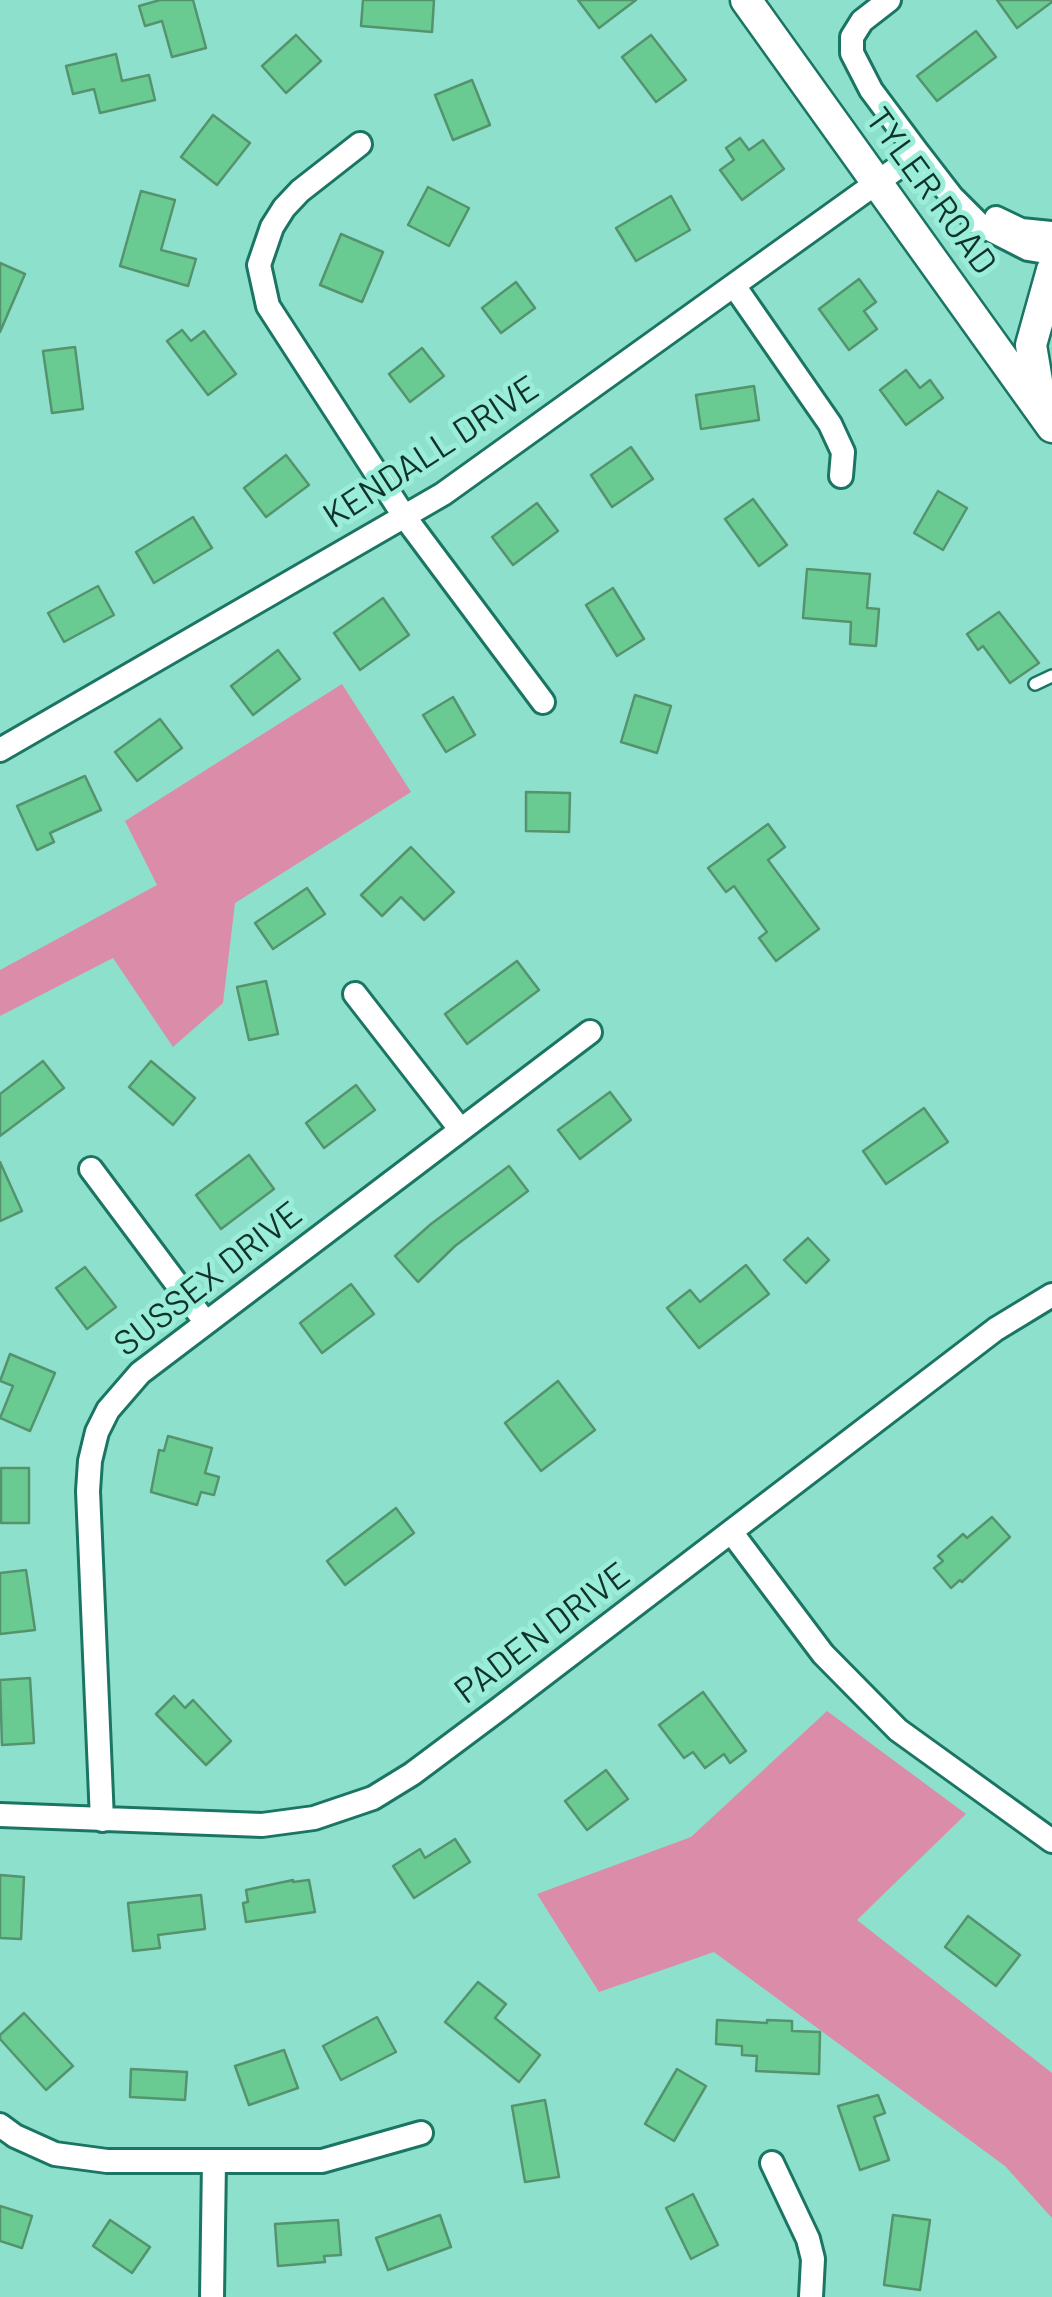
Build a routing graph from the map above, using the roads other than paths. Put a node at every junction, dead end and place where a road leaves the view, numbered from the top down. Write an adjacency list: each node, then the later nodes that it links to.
1 (746, 0): 5 (street, TYLER ROAD)
2 (890, 0): 4 (street)
3 (360, 144): 13 (street)
4 (918, 153): 5 (street, KENDALL DRIVE); 6 (street)
5 (880, 183): 10 (street, KENDALL DRIVE); 11 (street, TYLER ROAD)
6 (952, 198): 7 (street); 8 (street)
7 (1052, 233)
8 (1052, 253)
9 (1052, 270): 11 (street)
10 (735, 286): 12 (street); 13 (street, KENDALL DRIVE)
11 (1047, 420)
12 (842, 476)
13 (404, 516): 16 (street); 17 (street, KENDALL DRIVE)
14 (1052, 676): 15 (lane)
15 (1034, 684)
16 (543, 702)
17 (0, 750)
18 (355, 994): 20 (street)
19 (590, 1032): 20 (street, SUSSEX DRIVE)
20 (460, 1129): 23 (street, SUSSEX DRIVE)
21 (91, 1169): 23 (street)
22 (1052, 1295): 24 (street, PADEN DRIVE)
23 (206, 1323): 26 (street, SUSSEX DRIVE)
24 (732, 1532): 26 (street, PADEN DRIVE); 27 (street)
25 (0, 1815): 26 (street, PADEN DRIVE)
26 (102, 1820)
27 (1052, 1841)
28 (0, 2124): 30 (street)
29 (421, 2133): 30 (street)
30 (214, 2161): 32 (street)
31 (772, 2163): 33 (street)
32 (212, 2297)
33 (811, 2297)

